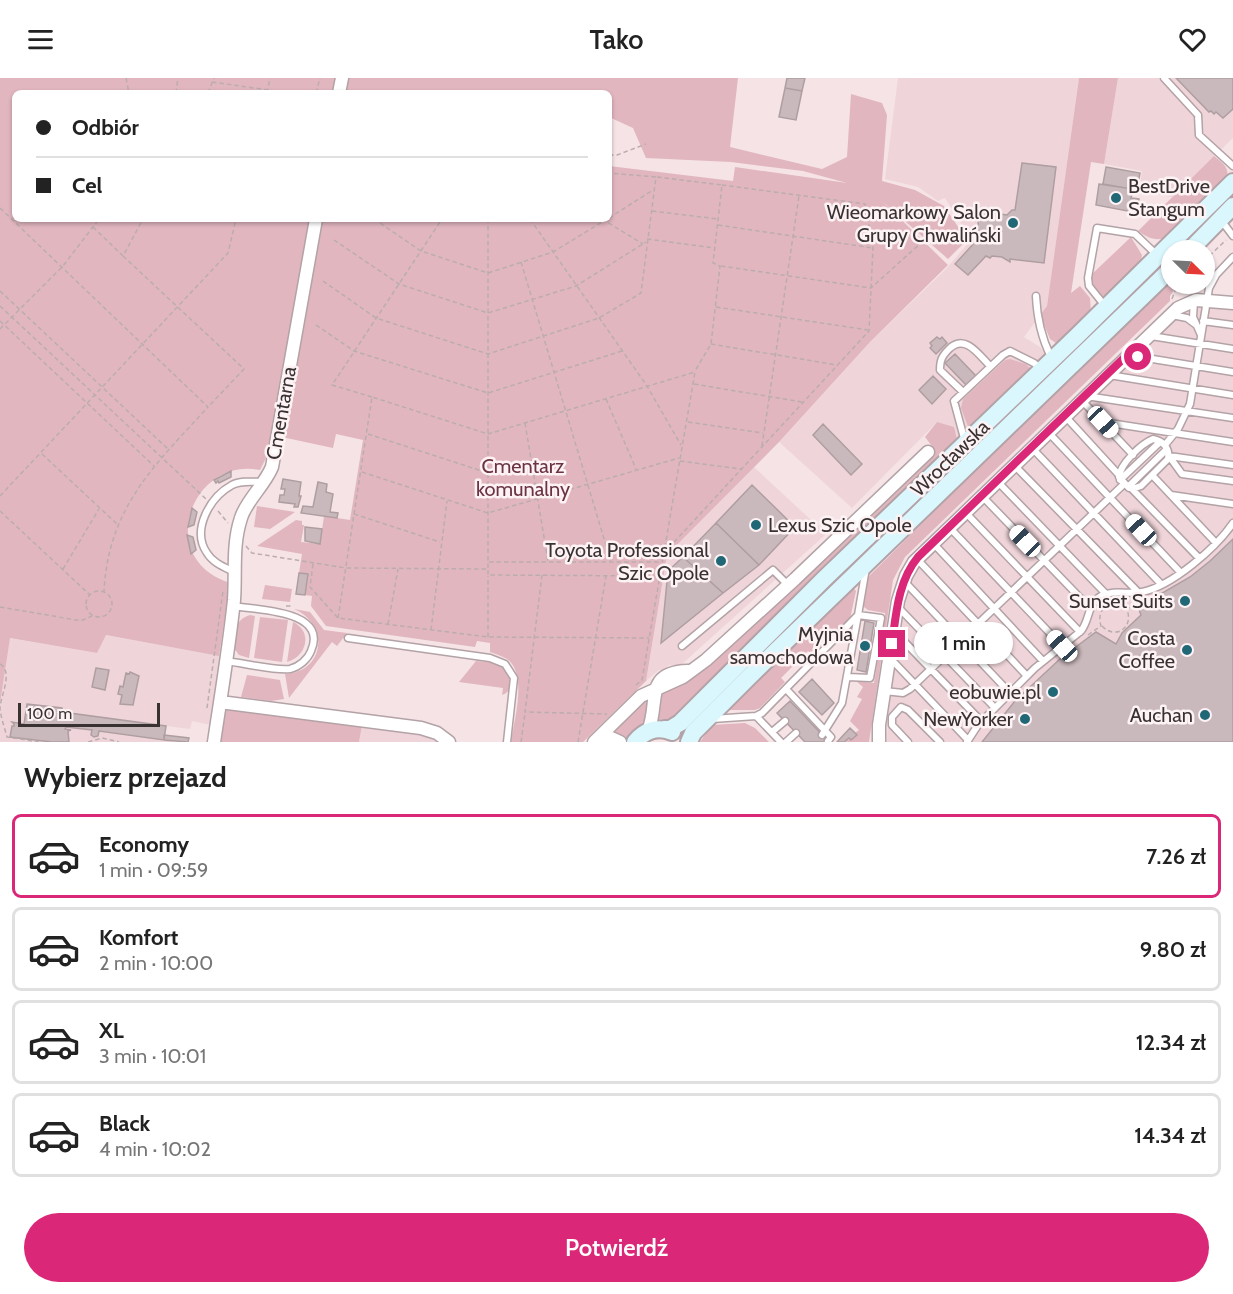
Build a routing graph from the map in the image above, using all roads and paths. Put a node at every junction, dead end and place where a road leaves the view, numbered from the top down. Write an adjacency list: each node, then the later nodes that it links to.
1 (214, 78): 3 (path)
2 (1164, 78): 8 (lane)
3 (212, 82): 4 (path); 5 (path)
4 (209, 90)
5 (261, 90)
6 (646, 144): 7 (path)
7 (612, 155)
8 (1233, 166)
9 (612, 173): 10 (path)
10 (656, 177): 12 (path); 13 (path)
11 (1233, 182): 48 (main road, Wrocławska)
12 (722, 185): 14 (path); 20 (path)
13 (654, 190): 17 (path); 18 (path)
14 (800, 195): 36 (path); 43 (path)
15 (1233, 206): 21 (main road)
16 (0, 208): 19 (path)
17 (651, 211): 20 (path); 38 (path)
18 (612, 215)
19 (12, 219)
20 (718, 219): 33 (path)
21 (1220, 220): 35 (lane); 39 (main road)
22 (15, 222): 51 (path)
23 (97, 222): 34 (path)
24 (141, 222): 47 (path)
25 (235, 222): 90 (path)
26 (315, 222): 157 (street, Cmentarna)
27 (378, 222): 44 (path)
28 (440, 222): 44 (path)
29 (488, 222): 53 (path)
30 (532, 222): 46 (path)
31 (601, 222): 46 (path)
32 (611, 222): 41 (path)
33 (717, 225): 36 (path); 42 (path)
34 (93, 227): 47 (path); 51 (path)
35 (1232, 235): 45 (path)
36 (793, 236): 43 (path); 54 (path)
37 (334, 240): 57 (path)
38 (647, 240): 41 (path); 42 (path); 77 (path)
39 (1200, 240)
40 (923, 241): 59 (path)
41 (644, 244): 58 (path)
42 (715, 248): 52 (path)
43 (873, 248): 59 (path)
44 (421, 251): 53 (path); 57 (path)
45 (1215, 251)
46 (553, 252): 50 (path); 58 (path)
47 (123, 256): 121 (path)
48 (1158, 256): 70 (main road, Wrocławska); 70 (lane)
49 (1233, 257): 64 (lane)
50 (520, 262): 53 (path); 65 (path)
51 (63, 266): 71 (path); 90 (path)
52 (720, 266): 54 (path); 69 (path)
53 (488, 273): 72 (path)
54 (788, 276): 59 (path); 75 (path)
55 (1161, 279): 114 (main road, Wrocławska)
56 (323, 281): 76 (path)
57 (399, 284): 72 (path); 76 (path)
58 (576, 286): 65 (path); 77 (path)
59 (871, 288): 85 (path)
60 (0, 291): 71 (path)
61 (1173, 294): 66 (path)
62 (1193, 294): 64 (path)
63 (1036, 296): 99 (lane)
64 (1199, 298): 67 (street); 73 (street); 79 (lane); 80 (lane)
65 (532, 300): 72 (path); 88 (path)
66 (1174, 302)
67 (1233, 303)
68 (0, 306): 74 (path)
69 (715, 307): 75 (path); 91 (path)
70 (1106, 308): 99 (main road, Wrocławska)
71 (19, 309): 74 (path); 107 (path)
72 (488, 313): 95 (path)
73 (1169, 315): 80 (lane); 86 (street)
74 (11, 317): 81 (path); 112 (path)
75 (781, 317): 85 (path); 96 (path)
76 (376, 318): 93 (path); 95 (path)
77 (599, 318): 88 (path); 94 (path)
78 (0, 321): 81 (path)
79 (1203, 321): 83 (lane); 87 (lane)
80 (1195, 324): 87 (lane)
81 (4, 325): 84 (path); 119 (path)
82 (316, 325): 93 (path)
83 (1233, 325)
84 (0, 329)
85 (869, 331): 98 (path)
86 (1148, 335): 89 (lane); 97 (street)
87 (1201, 335): 89 (lane)
88 (543, 336): 95 (path); 104 (path)
89 (1200, 343): 92 (lane); 101 (lane)
90 (143, 344): 107 (path); 121 (path)
91 (711, 344): 96 (path); 102 (path)
92 (1233, 349)
93 (354, 351): 111 (path); 115 (path)
94 (622, 351): 104 (path); 108 (path)
95 (488, 354): 111 (path)
96 (776, 354): 98 (path); 116 (path)
97 (1127, 355): 101 (lane); 105 (street)
98 (837, 365): 120 (path)
99 (1048, 365): 100 (lane); 114 (main road); 135 (main road, Wrocławska)
100 (990, 366): 110 (lane); 110 (lane)
101 (1196, 366): 103 (lane); 109 (lane)
102 (695, 372): 106 (path); 108 (path)
103 (1233, 372)
104 (555, 374): 111 (path); 122 (path)
105 (1107, 375): 109 (lane); 118 (street)
106 (693, 384): 116 (path); 126 (path)
107 (102, 386): 112 (path); 140 (path)
108 (647, 386): 117 (path); 136 (path)
109 (1193, 388): 113 (lane); 123 (lane)
110 (963, 392): 135 (lane)
111 (488, 393): 132 (path)
112 (93, 395): 119 (path); 145 (path)
113 (1233, 395)
114 (1041, 396): 191 (main road, Wrocławska)
115 (372, 397): 131 (path); 132 (path)
116 (769, 397): 120 (path); 133 (path)
117 (606, 398): 122 (path); 151 (path)
118 (1083, 398): 123 (lane); 124 (street); 127 (lane)
119 (87, 402): 142 (path); 149 (path)
120 (803, 403): 137 (path)
121 (208, 407): 140 (path)
122 (566, 410): 128 (path); 159 (path)
123 (1187, 411): 125 (lane); 130 (lane)
124 (1065, 416): 129 (street); 158 (lane)
125 (1233, 418)
126 (686, 421): 133 (path); 136 (path)
127 (1103, 422): 130 (lane); 143 (lane)
128 (525, 423): 132 (path); 164 (path)
129 (1048, 432): 138 (street); 163 (lane)
130 (1175, 433): 134 (lane); 139 (lane)
131 (367, 434): 152 (path); 153 (path)
132 (488, 434): 153 (path)
133 (764, 434): 137 (path)
134 (1233, 442)
135 (965, 444): 265 (main road, Wrocławska)
136 (682, 446): 144 (path)
137 (762, 447): 150 (path)
138 (1031, 448): 147 (street); 172 (lane)
139 (1165, 448): 143 (lane); 148 (lane); 154 (lane); 156 (lane); 158 (lane); 158 (lane)
140 (169, 449): 145 (path)
141 (928, 452): 207 (street)
142 (40, 453): 161 (path); 168 (path)
143 (1133, 455): 158 (lane)
144 (680, 457): 146 (path); 151 (path)
145 (161, 458): 149 (path); 166 (path)
146 (679, 461): 150 (path); 183 (path)
147 (1014, 465): 155 (street); 177 (lane)
148 (1233, 465)
149 (154, 466): 175 (path)
150 (741, 469): 183 (path)
151 (637, 470): 159 (path)
152 (361, 471): 165 (path); 173 (path)
153 (488, 473): 171 (path)
154 (1152, 475): 158 (lane); 160 (lane)
155 (997, 481): 162 (street); 182 (lane)
156 (1233, 481)
157 (265, 482): 166 (lane); 178 (street, Cmentarna)
158 (1125, 483): 163 (lane); 184 (lane)
159 (587, 484): 164 (path); 189 (path)
160 (1170, 495): 167 (lane); 181 (lane)
161 (0, 496)
162 (981, 496): 170 (street); 186 (lane)
163 (1110, 497): 172 (lane); 199 (lane)
164 (538, 499): 171 (path); 188 (path)
165 (447, 500): 171 (path); 179 (path)
166 (211, 503): 178 (path); 198 (lane)
167 (1233, 504)
168 (99, 508): 175 (path); 196 (path)
169 (0, 511): 196 (path)
170 (965, 512): 176 (street); 204 (lane)
171 (488, 513): 187 (path)
172 (1093, 513): 177 (lane); 206 (lane)
173 (354, 514): 179 (path); 193 (path)
174 (1233, 524): 181 (lane)
175 (118, 525): 209 (path)
176 (949, 527): 180 (street); 210 (lane)
177 (1076, 529): 182 (lane); 211 (lane)
178 (237, 534): 192 (path); 198 (street, Cmentarna)
179 (441, 543): 195 (path)
180 (933, 543): 185 (street); 218 (lane)
181 (1216, 543): 184 (lane)
182 (1059, 545): 186 (lane); 212 (lane)
183 (663, 554): 190 (path)
184 (1199, 558): 199 (lane)
185 (916, 559): 205 (street); 225 (lane)
186 (1044, 560): 204 (lane); 219 (lane)
187 (488, 562): 188 (path); 197 (path)
188 (548, 562): 189 (path)
189 (611, 562): 190 (path)
190 (662, 562): 203 (path)
191 (868, 562): 221 (lane); 261 (main road, Wrocławska)
192 (313, 563): 193 (path); 223 (path)
193 (346, 568): 194 (path); 223 (path)
194 (398, 568): 195 (path); 224 (path)
195 (438, 568): 197 (path); 227 (path)
196 (63, 569): 213 (path)
197 (488, 569): 200 (path)
198 (234, 572): 215 (street, Cmentarna)
199 (1181, 573): 206 (lane)
200 (488, 575): 201 (path); 231 (path)
201 (542, 575): 202 (path); 232 (path)
202 (606, 575): 203 (path); 234 (path)
203 (660, 576): 235 (path)
204 (1027, 577): 210 (lane); 229 (lane)
205 (904, 581): 216 (street); 236 (lane)
206 (1161, 584): 211 (lane)
207 (789, 585): 237 (lane); 249 (street)
208 (223, 589): 256 (path)
209 (104, 592): 213 (path); 222 (path)
210 (1011, 592): 218 (lane); 238 (lane)
211 (1139, 593): 212 (lane)
212 (1106, 594): 219 (lane)
213 (90, 595): 222 (path)
214 (1146, 600): 220 (path)
215 (233, 606): 241 (street, Cmentarna); 241 (lane)
216 (897, 606): 228 (street); 239 (lane)
217 (0, 607): 222 (path)
218 (994, 608): 225 (lane); 242 (lane)
219 (1090, 608): 229 (lane)
220 (1127, 609): 226 (path); 226 (path)
221 (858, 615): 246 (lane); 246 (lane); 250 (lane)
222 (92, 616)
223 (338, 618): 224 (path)
224 (388, 624): 227 (path)
225 (978, 624): 236 (lane); 245 (lane)
226 (1101, 626): 230 (path)
227 (431, 630): 231 (path)
228 (894, 631): 240 (street); 244 (lane)
229 (1080, 632): 238 (lane)
230 (1089, 634)
231 (488, 637): 232 (path)
232 (534, 637): 234 (path); 257 (path)
233 (348, 638): 277 (lane)
234 (596, 638): 235 (path); 258 (path)
235 (650, 638): 248 (path)
236 (961, 640): 239 (lane); 252 (lane)
237 (682, 646)
238 (1062, 646): 242 (lane)
239 (945, 656): 244 (lane); 255 (lane)
240 (890, 657): 247 (lane); 251 (street)
241 (225, 661): 253 (street, Cmentarna)
242 (1043, 661): 245 (lane)
243 (0, 664): 272 (path)
244 (931, 669): 247 (lane); 263 (lane)
245 (1027, 676): 252 (lane)
246 (848, 677): 268 (lane)
247 (915, 684): 251 (lane); 271 (lane)
248 (635, 687)
249 (654, 690): 265 (street); 269 (street)
250 (786, 690): 259 (lane); 268 (lane)
251 (885, 691): 284 (street)
252 (1010, 693): 255 (lane)
253 (220, 702): 275 (street, Cmentarna); 276 (street)
254 (613, 708): 258 (path)
255 (995, 708): 263 (lane)
256 (207, 709)
257 (525, 712): 258 (path); 278 (path)
258 (583, 714): 279 (path)
259 (756, 716): 261 (lane); 266 (lane)
260 (999, 716): 264 (path)
261 (706, 721): 282 (main road, Wrocławska)
262 (785, 721): 266 (lane)
263 (982, 722): 271 (lane)
264 (984, 729)
265 (656, 730): 281 (main road, Wrocławska); 282 (main road)
266 (772, 732): 283 (lane)
267 (796, 733): 283 (lane)
268 (824, 733): 270 (lane)
269 (596, 739): 280 (street)
270 (830, 739)
271 (967, 741)
272 (39, 742)
273 (88, 742): 274 (path)
274 (119, 742)
275 (214, 742)
276 (449, 742)
277 (507, 742)
278 (521, 742)
279 (578, 742)
280 (620, 742)
281 (635, 742)
282 (687, 742)
283 (784, 742)
284 (879, 742)
285 (908, 742): 286 (lane)
286 (940, 742)

